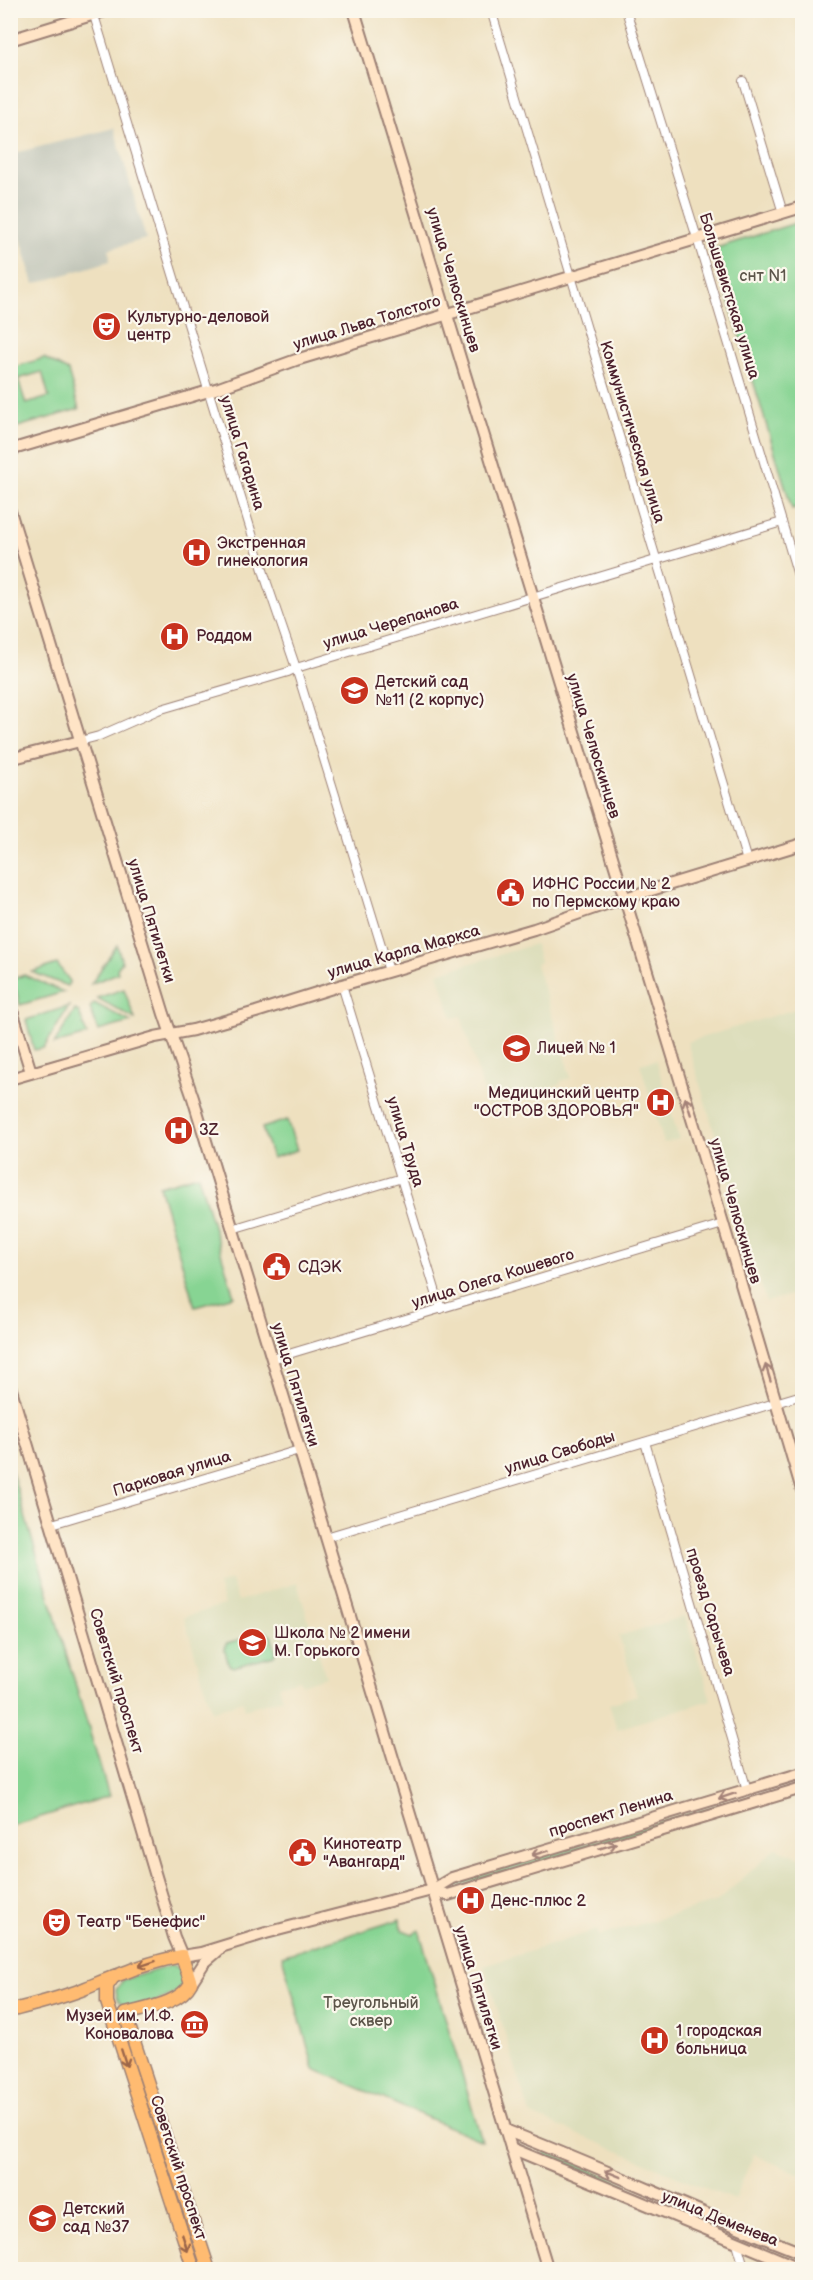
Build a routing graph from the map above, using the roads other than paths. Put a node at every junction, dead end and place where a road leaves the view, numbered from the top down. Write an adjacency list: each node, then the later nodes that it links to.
1 (108, 10): 5 (main road)
2 (354, 10): 12 (main road, улица Челюскинцев)
3 (491, 10): 11 (street, Коммунистическая улица)
4 (626, 10): 10 (street, Большевистская улица)
5 (94, 13): 6 (main road); 13 (street, улица Гагарина)
6 (10, 39)
7 (743, 81): 9 (street)
8 (802, 207): 9 (main road, улица Льва Толстого)
9 (783, 213): 10 (main road, улица Льва Толстого)
10 (697, 238): 11 (main road, улица Льва Толстого); 16 (street, Большевистская улица)
11 (572, 277): 12 (main road, улица Льва Толстого); 17 (street, Коммунистическая улица)
12 (447, 314): 13 (main road, улица Льва Толстого); 19 (main road, улица Челюскинцев)
13 (209, 391): 14 (main road, улица Льва Толстого); 20 (street, улица Гагарина)
14 (10, 450)
15 (10, 511): 21 (main road, улица Пятилетки)
16 (782, 522): 17 (street, улица Черепанова); 18 (street, Большевистская улица)
17 (657, 560): 19 (street, улица Черепанова); 24 (street, Коммунистическая улица)
18 (802, 590)
19 (533, 597): 20 (street, улица Черепанова); 25 (main road, улица Челюскинцев)
20 (296, 668): 21 (street, улица Черепанова); 26 (street, улица Гагарина)
21 (80, 741): 22 (main road, улица Черепанова); 29 (main road, улица Пятилетки)
22 (10, 759)
23 (802, 844): 24 (main road, улица Карла Маркса)
24 (747, 861): 25 (main road, улица Карла Маркса)
25 (625, 900): 26 (main road, улица Карла Маркса); 33 (main road, улица Челюскинцев, one-way to 25)
26 (388, 971): 27 (main road, улица Карла Маркса)
27 (342, 985): 29 (main road, улица Карла Маркса); 32 (street, улица Труда)
28 (10, 1004): 30 (main road)
29 (172, 1034): 30 (main road, улица Карла Маркса); 34 (main road, улица Пятилетки)
30 (31, 1072): 31 (main road, улица Карла Маркса)
31 (10, 1078)
32 (402, 1178): 34 (street); 35 (street, улица Труда)
33 (723, 1224): 35 (street, улица Олега Кошевого); 39 (main road, улица Челюскинцев, one-way to 33)
34 (232, 1229): 36 (main road, улица Пятилетки)
35 (441, 1308): 36 (street, улица Олега Кошевого)
36 (272, 1359): 41 (main road, улица Пятилетки)
37 (10, 1386): 43 (main road, Советский проспект)
38 (802, 1395): 39 (street, улица Свободы)
39 (777, 1402): 40 (street, улица Свободы); 42 (main road, улица Челюскинцев)
40 (645, 1442): 44 (street, улица Свободы); 47 (street, проезд Сарычева)
41 (299, 1450): 43 (street, Парковая улица); 44 (main road, улица Пятилетки)
42 (802, 1490)
43 (52, 1524): 50 (main road, Советский проспект)
44 (326, 1537): 48 (main road, улица Пятилетки)
45 (802, 1773): 47 (main road, проспект Ленина)
46 (802, 1788): 48 (main road, проспект Ленина, one-way to 46)
47 (747, 1790): 48 (main road, проспект Ленина, one-way to 48)
48 (432, 1890): 49 (main road, проспект Ленина); 57 (main road, улица Пятилетки)
49 (229, 1944): 50 (main road, проспект Ленина); 52 (main road, проспект Ленина)
50 (182, 1956): 51 (main road, проспект Ленина, one-way to 51); 52 (main road, Советский проспект)
51 (114, 1976): 53 (main road, проспект Ленина); 54 (main road)
52 (191, 1983): 56 (main road, проспект Ленина)
53 (84, 1989): 54 (main road); 55 (main road, проспект Ленина)
54 (107, 2002): 56 (main road); 64 (main road, Советский проспект, one-way to 64)
55 (10, 2011)
56 (125, 2014): 65 (main road, Советский проспект)
57 (505, 2130): 58 (main road, улица Пятилетки); 59 (main road, улица Деменева, one-way to 57)
58 (511, 2148): 60 (main road, улица Деменева); 66 (main road, улица Пятилетки)
59 (633, 2182): 60 (main road); 62 (main road, улица Деменева)
60 (627, 2197): 61 (main road, улица Деменева)
61 (737, 2243): 63 (main road, улица Деменева); 67 (street)
62 (802, 2253)
63 (802, 2269)
64 (194, 2270)
65 (209, 2270)
66 (548, 2270)
67 (745, 2270)

